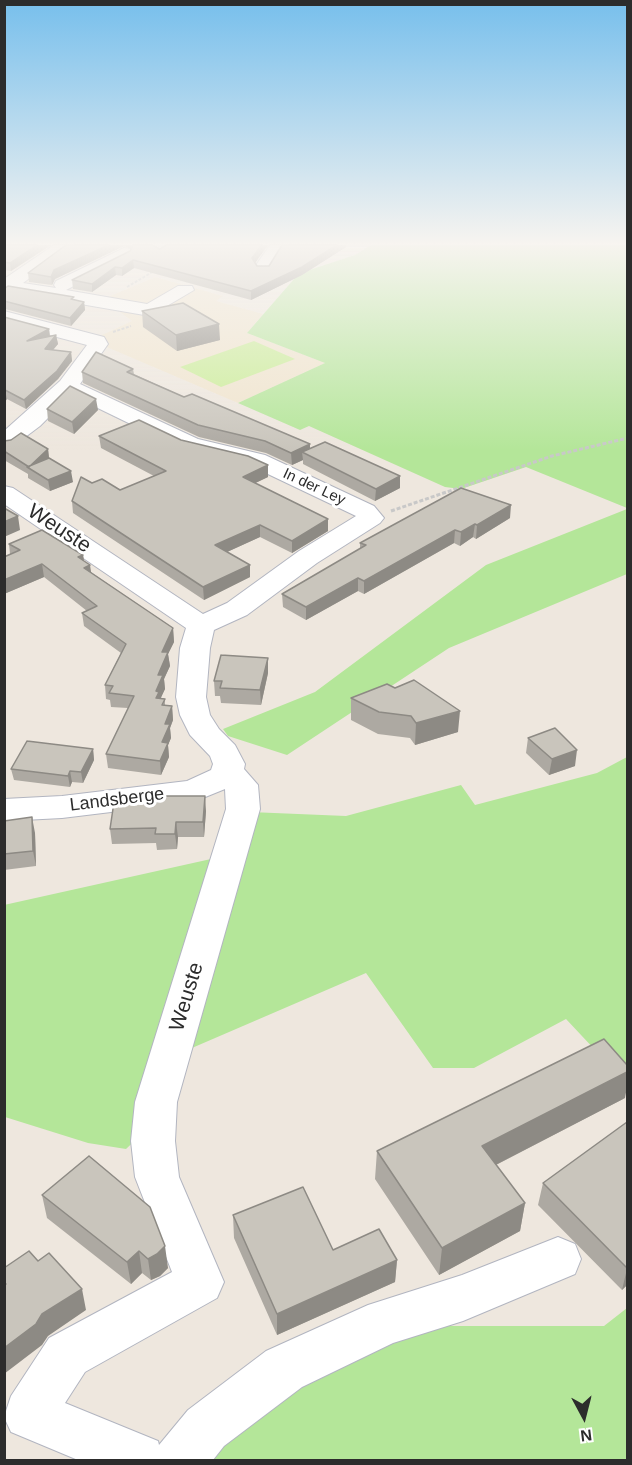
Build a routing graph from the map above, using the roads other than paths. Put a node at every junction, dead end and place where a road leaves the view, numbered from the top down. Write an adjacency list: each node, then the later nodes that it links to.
1 (4, 317): 2 (street)
2 (68, 386): 3 (street); 7 (street, In der Ley)
3 (4, 442)
4 (4, 493): 5 (street, Weuste)
5 (56, 526): 6 (street); 7 (street, Weuste)
6 (25, 540)
7 (201, 625): 8 (street)
8 (225, 776): 9 (street, Landsberge); 11 (street, Weuste)
9 (4, 810)
10 (558, 1259): 12 (street)
11 (140, 1461)
12 (179, 1461)

